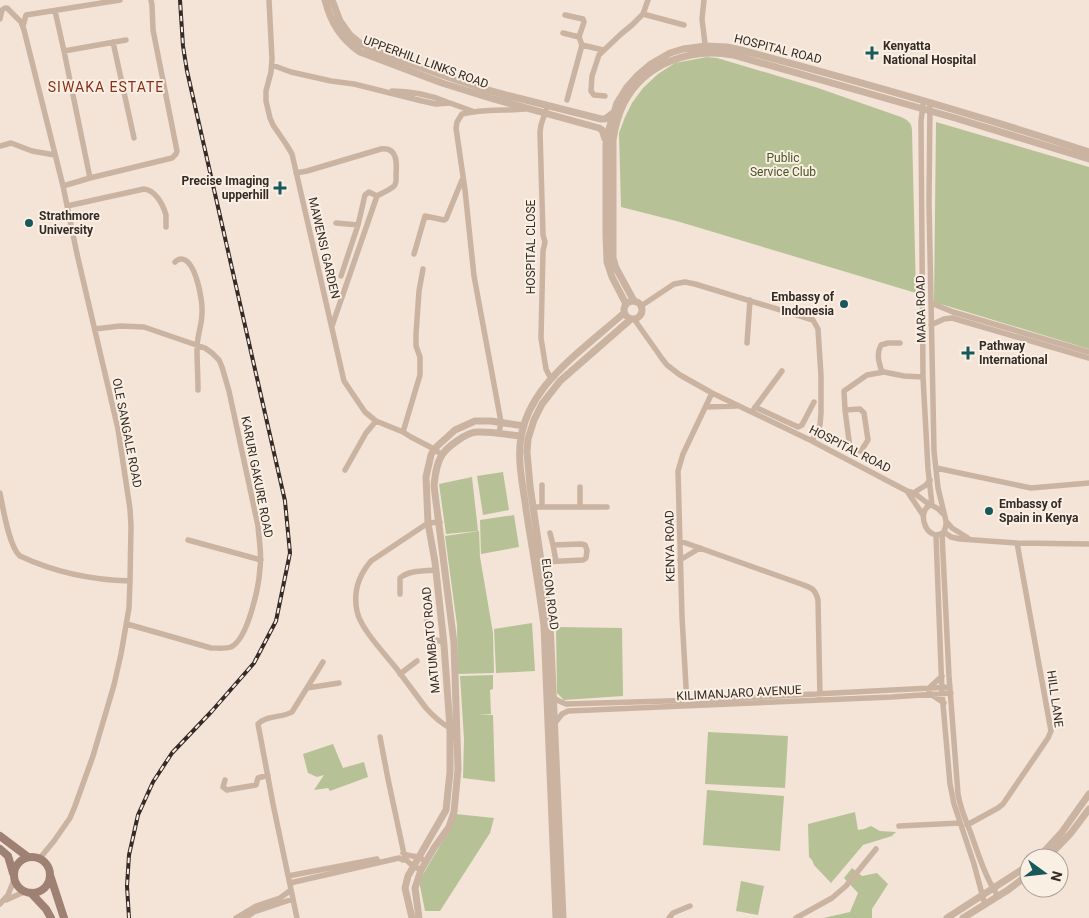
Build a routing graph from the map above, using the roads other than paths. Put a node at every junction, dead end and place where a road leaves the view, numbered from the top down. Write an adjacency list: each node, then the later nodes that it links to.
1 (120, 0): 8 (street)
2 (151, 0): 39 (street)
3 (269, 0): 22 (street, MAWENSI GARDEN)
4 (325, 0): 27 (street, UPPERHILL LINKS ROAD)
5 (332, 0): 26 (street, UPPERHILL LINKS ROAD)
6 (648, 0): 9 (street)
7 (704, 0): 19 (street)
8 (55, 11): 13 (street); 21 (street)
9 (643, 14): 12 (street); 20 (street)
10 (565, 15): 15 (street)
11 (0, 19): 13 (street, OLE SANGALE ROAD)
12 (684, 25)
13 (23, 26): 36 (street, OLE SANGALE ROAD)
14 (564, 33): 15 (street)
15 (580, 37): 18 (street)
16 (126, 40): 17 (street)
17 (113, 42): 21 (street); 32 (street)
18 (582, 45): 20 (street); 24 (street)
19 (706, 49): 25 (street, HOSPITAL ROAD); 28 (street, HOSPITAL ROAD); 31 (street, HOSPITAL ROAD); 52 (street, HOSPITAL ROAD)
20 (603, 50): 23 (street)
21 (64, 51): 39 (street)
22 (272, 65): 29 (street); 38 (street, MAWENSI GARDEN)
23 (605, 96)
24 (567, 100)
25 (927, 102): 28 (street, MARA ROAD); 35 (street, HOSPITAL ROAD)
26 (547, 105): 30 (street, HOSPITAL CLOSE); 31 (street)
27 (527, 108): 29 (street); 30 (street, UPPERHILL LINKS ROAD)
28 (925, 110): 37 (street, HOSPITAL ROAD); 53 (street, MARA ROAD); 68 (street, MARA ROAD)
29 (472, 111): 40 (street)
30 (545, 113): 33 (street); 69 (street, HOSPITAL CLOSE)
31 (614, 113): 33 (street, HOSPITAL ROAD)
32 (134, 138)
33 (606, 144): 54 (street, HOSPITAL ROAD)
34 (0, 146): 36 (street)
35 (1089, 152)
36 (55, 155): 41 (street, OLE SANGALE ROAD)
37 (1089, 159)
38 (296, 173): 42 (street); 59 (street, MAWENSI GARDEN)
39 (90, 178): 41 (street)
40 (463, 178): 47 (street); 78 (street)
41 (63, 186): 43 (street, OLE SANGALE ROAD)
42 (377, 196): 45 (street); 59 (street)
43 (68, 206): 46 (street); 60 (street, OLE SANGALE ROAD)
44 (336, 224): 45 (street)
45 (358, 225): 50 (street)
46 (166, 227)
47 (414, 254)
48 (174, 262): 63 (street)
49 (423, 269): 80 (street)
50 (341, 276)
51 (750, 300): 55 (street); 61 (street); 83 (street)
52 (634, 301): 54 (street); 55 (street)
53 (931, 303): 58 (street, MARA ROAD); 64 (street)
54 (626, 304): 56 (street)
55 (641, 306): 57 (street)
56 (624, 314): 57 (street); 69 (street, ELGON ROAD)
57 (633, 319): 71 (street, HOSPITAL ROAD); 98 (street, ELGON ROAD)
58 (931, 325): 65 (street); 86 (street, MARA ROAD)
59 (332, 326): 77 (street, MAWENSI GARDEN)
60 (95, 329): 63 (street, KARURI GAKURE ROAD); 122 (street, OLE SANGALE ROAD)
61 (747, 342)
62 (900, 343): 67 (street)
63 (197, 345): 70 (street); 116 (street, KARURI GAKURE ROAD)
64 (1089, 352)
65 (1089, 358)
66 (782, 370): 75 (street)
67 (882, 372): 68 (street); 76 (street)
68 (924, 377): 88 (street, MARA ROAD)
69 (553, 378): 79 (street, ELGON ROAD)
70 (198, 390)
71 (712, 394): 73 (street, HOSPITAL ROAD); 74 (street, KENYA ROAD)
72 (814, 402): 75 (street)
73 (738, 406): 74 (street); 75 (street, HOSPITAL ROAD)
74 (706, 407): 111 (street, KENYA ROAD)
75 (753, 410): 83 (street, HOSPITAL ROAD)
76 (845, 410): 76 (street)
77 (376, 421): 80 (street, MAWENSI GARDEN); 87 (street)
78 (501, 422): 79 (street); 81 (street); 84 (street)
79 (524, 426): 82 (street, ELGON ROAD)
80 (403, 432): 84 (street, MAWENSI GARDEN)
81 (499, 433): 82 (street); 85 (street)
82 (521, 436): 191 (street, ELGON ROAD)
83 (812, 441): 92 (street, HOSPITAL ROAD)
84 (434, 449): 85 (street, MAWENSI GARDEN); 97 (street, MATUMBATO ROAD)
85 (442, 454): 95 (street, MATUMBATO ROAD)
86 (936, 468): 89 (street); 104 (street, MARA ROAD)
87 (346, 470)
88 (930, 480): 93 (street); 96 (street, MARA ROAD)
89 (1089, 482)
90 (542, 485): 99 (street)
91 (580, 487): 100 (street)
92 (907, 490): 93 (street, HOSPITAL ROAD); 103 (street, MARA ROAD)
93 (915, 492): 96 (street)
94 (0, 493): 102 (street)
95 (437, 504): 97 (street); 105 (street, MATUMBATO ROAD)
96 (931, 505): 103 (street); 104 (street)
97 (427, 506): 106 (street, MATUMBATO ROAD)
98 (533, 507): 99 (street); 119 (street, ELGON ROAD)
99 (542, 507): 100 (street)
100 (580, 507): 101 (street)
101 (607, 507)
102 (2, 511): 122 (street)
103 (923, 515): 108 (street, MARA ROAD)
104 (944, 518): 108 (street, MARA ROAD); 109 (street)
105 (440, 522): 106 (street); 121 (street, MATUMBATO ROAD)
106 (428, 523): 120 (street, MATUMBATO ROAD); 134 (street)
107 (550, 533): 114 (street)
108 (941, 534): 109 (street); 128 (street, MARA ROAD); 129 (street, MARA ROAD)
109 (970, 539): 112 (street)
110 (188, 540): 116 (street)
111 (680, 540): 115 (street); 118 (street, KENYA ROAD)
112 (1017, 543): 113 (street); 155 (street, HILL LANE)
113 (1089, 544)
114 (552, 545): 117 (street); 117 (street)
115 (700, 548): 118 (street); 141 (street)
116 (261, 560): 127 (street, KARURI GAKURE ROAD)
117 (556, 560): 119 (street)
118 (680, 560): 143 (street, KENYA ROAD)
119 (542, 562): 142 (street, ELGON ROAD)
120 (436, 572): 121 (street); 123 (street); 126 (street, MATUMBATO ROAD)
121 (446, 574): 124 (street, MATUMBATO ROAD)
122 (130, 581): 127 (street, OLE SANGALE ROAD)
123 (400, 594)
124 (451, 614): 126 (street); 131 (street, MATUMBATO ROAD)
125 (426, 615): 130 (street)
126 (440, 615): 130 (street, MATUMBATO ROAD)
127 (126, 624): 165 (street, OLE SANGALE ROAD)
128 (947, 628): 129 (street); 139 (street, MARA ROAD)
129 (940, 629): 135 (street, MARA ROAD)
130 (443, 643): 131 (street); 146 (street, MATUMBATO ROAD)
131 (454, 643): 153 (street, MATUMBATO ROAD)
132 (417, 661): 134 (street)
133 (323, 662): 137 (street)
134 (400, 674): 146 (street)
135 (942, 676): 138 (street, MARA ROAD); 140 (street)
136 (339, 683): 137 (street)
137 (307, 688): 148 (street)
138 (942, 690): 139 (street, KILIMANJARO AVENUE); 140 (street, KILIMANJARO AVENUE); 144 (street, MARA ROAD)
139 (951, 690): 155 (street, MARA ROAD)
140 (929, 691): 141 (street, KILIMANJARO AVENUE); 144 (street)
141 (820, 697): 143 (street, KILIMANJARO AVENUE)
142 (554, 698): 143 (street, KILIMANJARO AVENUE); 145 (street, ELGON ROAD)
143 (687, 703): 145 (street, KILIMANJARO AVENUE)
144 (944, 703): 154 (street, MARA ROAD)
145 (555, 722): 192 (street, ELGON ROAD)
146 (450, 728): 152 (street, MATUMBATO ROAD)
147 (380, 737): 162 (street)
148 (268, 775): 149 (street); 171 (street)
149 (224, 780)
150 (1089, 794): 158 (street)
151 (1089, 809): 159 (street)
152 (446, 810): 153 (street); 164 (street, MATUMBATO ROAD)
153 (454, 812): 166 (street, MATUMBATO ROAD)
154 (960, 823): 156 (street); 178 (street, MARA ROAD)
155 (968, 825): 175 (street, MARA ROAD)
156 (899, 826)
157 (0, 836): 163 (main road)
158 (1047, 848)
159 (1057, 848)
160 (0, 849): 172 (main road)
161 (876, 849): 194 (street)
162 (403, 856): 164 (street); 167 (street); 171 (street); 174 (street)
163 (28, 857): 165 (main road); 172 (main road)
164 (419, 857): 166 (street); 167 (street, MATUMBATO ROAD)
165 (40, 858): 170 (main road)
166 (426, 862): 168 (street, MATUMBATO ROAD)
167 (413, 866): 168 (street); 189 (street, MATUMBATO ROAD)
168 (421, 870): 190 (street, MATUMBATO ROAD)
169 (1019, 872): 175 (street)
170 (50, 875): 177 (main road); 185 (main road)
171 (288, 876): 174 (street)
172 (14, 877): 177 (main road); 181 (street)
173 (1019, 881): 179 (street)
174 (290, 883): 176 (street)
175 (993, 889): 178 (street); 179 (street, MARA ROAD)
176 (291, 890): 180 (street); 186 (street)
177 (27, 892): 181 (street); 184 (main road)
178 (983, 895): 182 (street, MARA ROAD); 195 (street)
179 (998, 896): 182 (street)
180 (293, 899): 187 (street); 188 (street)
181 (2, 902)
182 (985, 905): 196 (street)
183 (690, 906): 193 (street)
184 (51, 918)
185 (64, 918)
186 (236, 918)
187 (246, 918)
188 (297, 918)
189 (412, 918)
190 (419, 918)
191 (556, 918)
192 (563, 918)
193 (670, 918)
194 (796, 918)
195 (947, 918)
196 (963, 918)

